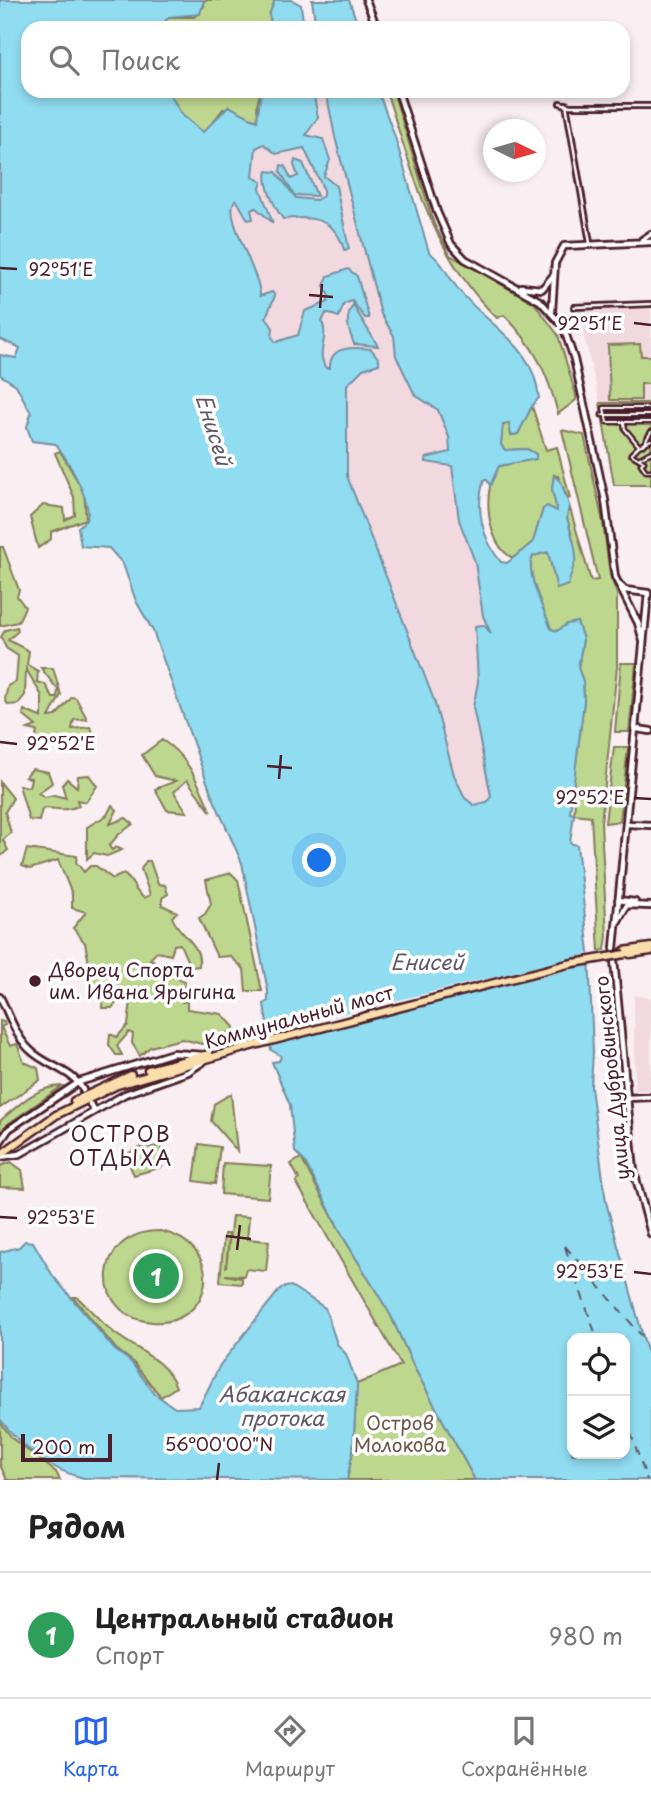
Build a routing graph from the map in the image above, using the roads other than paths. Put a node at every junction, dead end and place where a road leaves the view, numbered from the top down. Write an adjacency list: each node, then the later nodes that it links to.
1 (366, 0): 2 (main road)
2 (374, 21)
3 (400, 98): 12 (main road, улица Дубровинского)
4 (560, 103): 5 (street)
5 (566, 104): 6 (street); 10 (street)
6 (651, 106)
7 (651, 234): 8 (main road)
8 (637, 242): 9 (main road); 10 (main road)
9 (651, 242)
10 (590, 243): 11 (main road)
11 (555, 271): 12 (main road); 15 (main road)
12 (513, 285): 15 (main road, улица Дубровинского)
13 (651, 304): 14 (street)
14 (574, 307)
15 (552, 312): 27 (main road, улица Дубровинского)
16 (651, 408): 17 (street)
17 (604, 415): 18 (street); 19 (street)
18 (651, 415)
19 (624, 422): 20 (street); 23 (street)
20 (651, 422)
21 (651, 432): 23 (street)
22 (651, 440): 23 (street)
23 (641, 446): 25 (street)
24 (651, 452): 25 (street)
25 (638, 458): 26 (street)
26 (651, 471)
27 (617, 583): 28 (main road, улица Дубровинского); 29 (main road, улица Дубровинского)
28 (650, 592): 29 (main road, улица Дубровинского)
29 (643, 641): 30 (main road, улица Дубровинского)
30 (636, 729): 31 (main road); 32 (main road, улица Дубровинского)
31 (651, 731)
32 (628, 824): 33 (main road); 34 (main road, улица Дубровинского)
33 (651, 825)
34 (618, 900): 35 (main road); 36 (main road, улица Дубровинского)
35 (651, 905): 36 (main road)
36 (614, 932): 37 (main road, улица Дубровинского)
37 (614, 948)
38 (651, 949): 41 (highway, Коммунальный мост, bridge)
39 (614, 960): 45 (main road, улица Дубровинского)
40 (0, 997): 42 (main road)
41 (206, 1057): 42 (main road); 47 (main road); 49 (highway, Коммунальный мост)
42 (79, 1082): 43 (main road); 48 (main road)
43 (83, 1090)
44 (651, 1097): 45 (main road)
45 (627, 1098): 50 (main road, улица Дубровинского)
46 (90, 1104): 47 (main road)
47 (94, 1111): 49 (main road)
48 (0, 1143)
49 (0, 1154)
50 (650, 1227)

